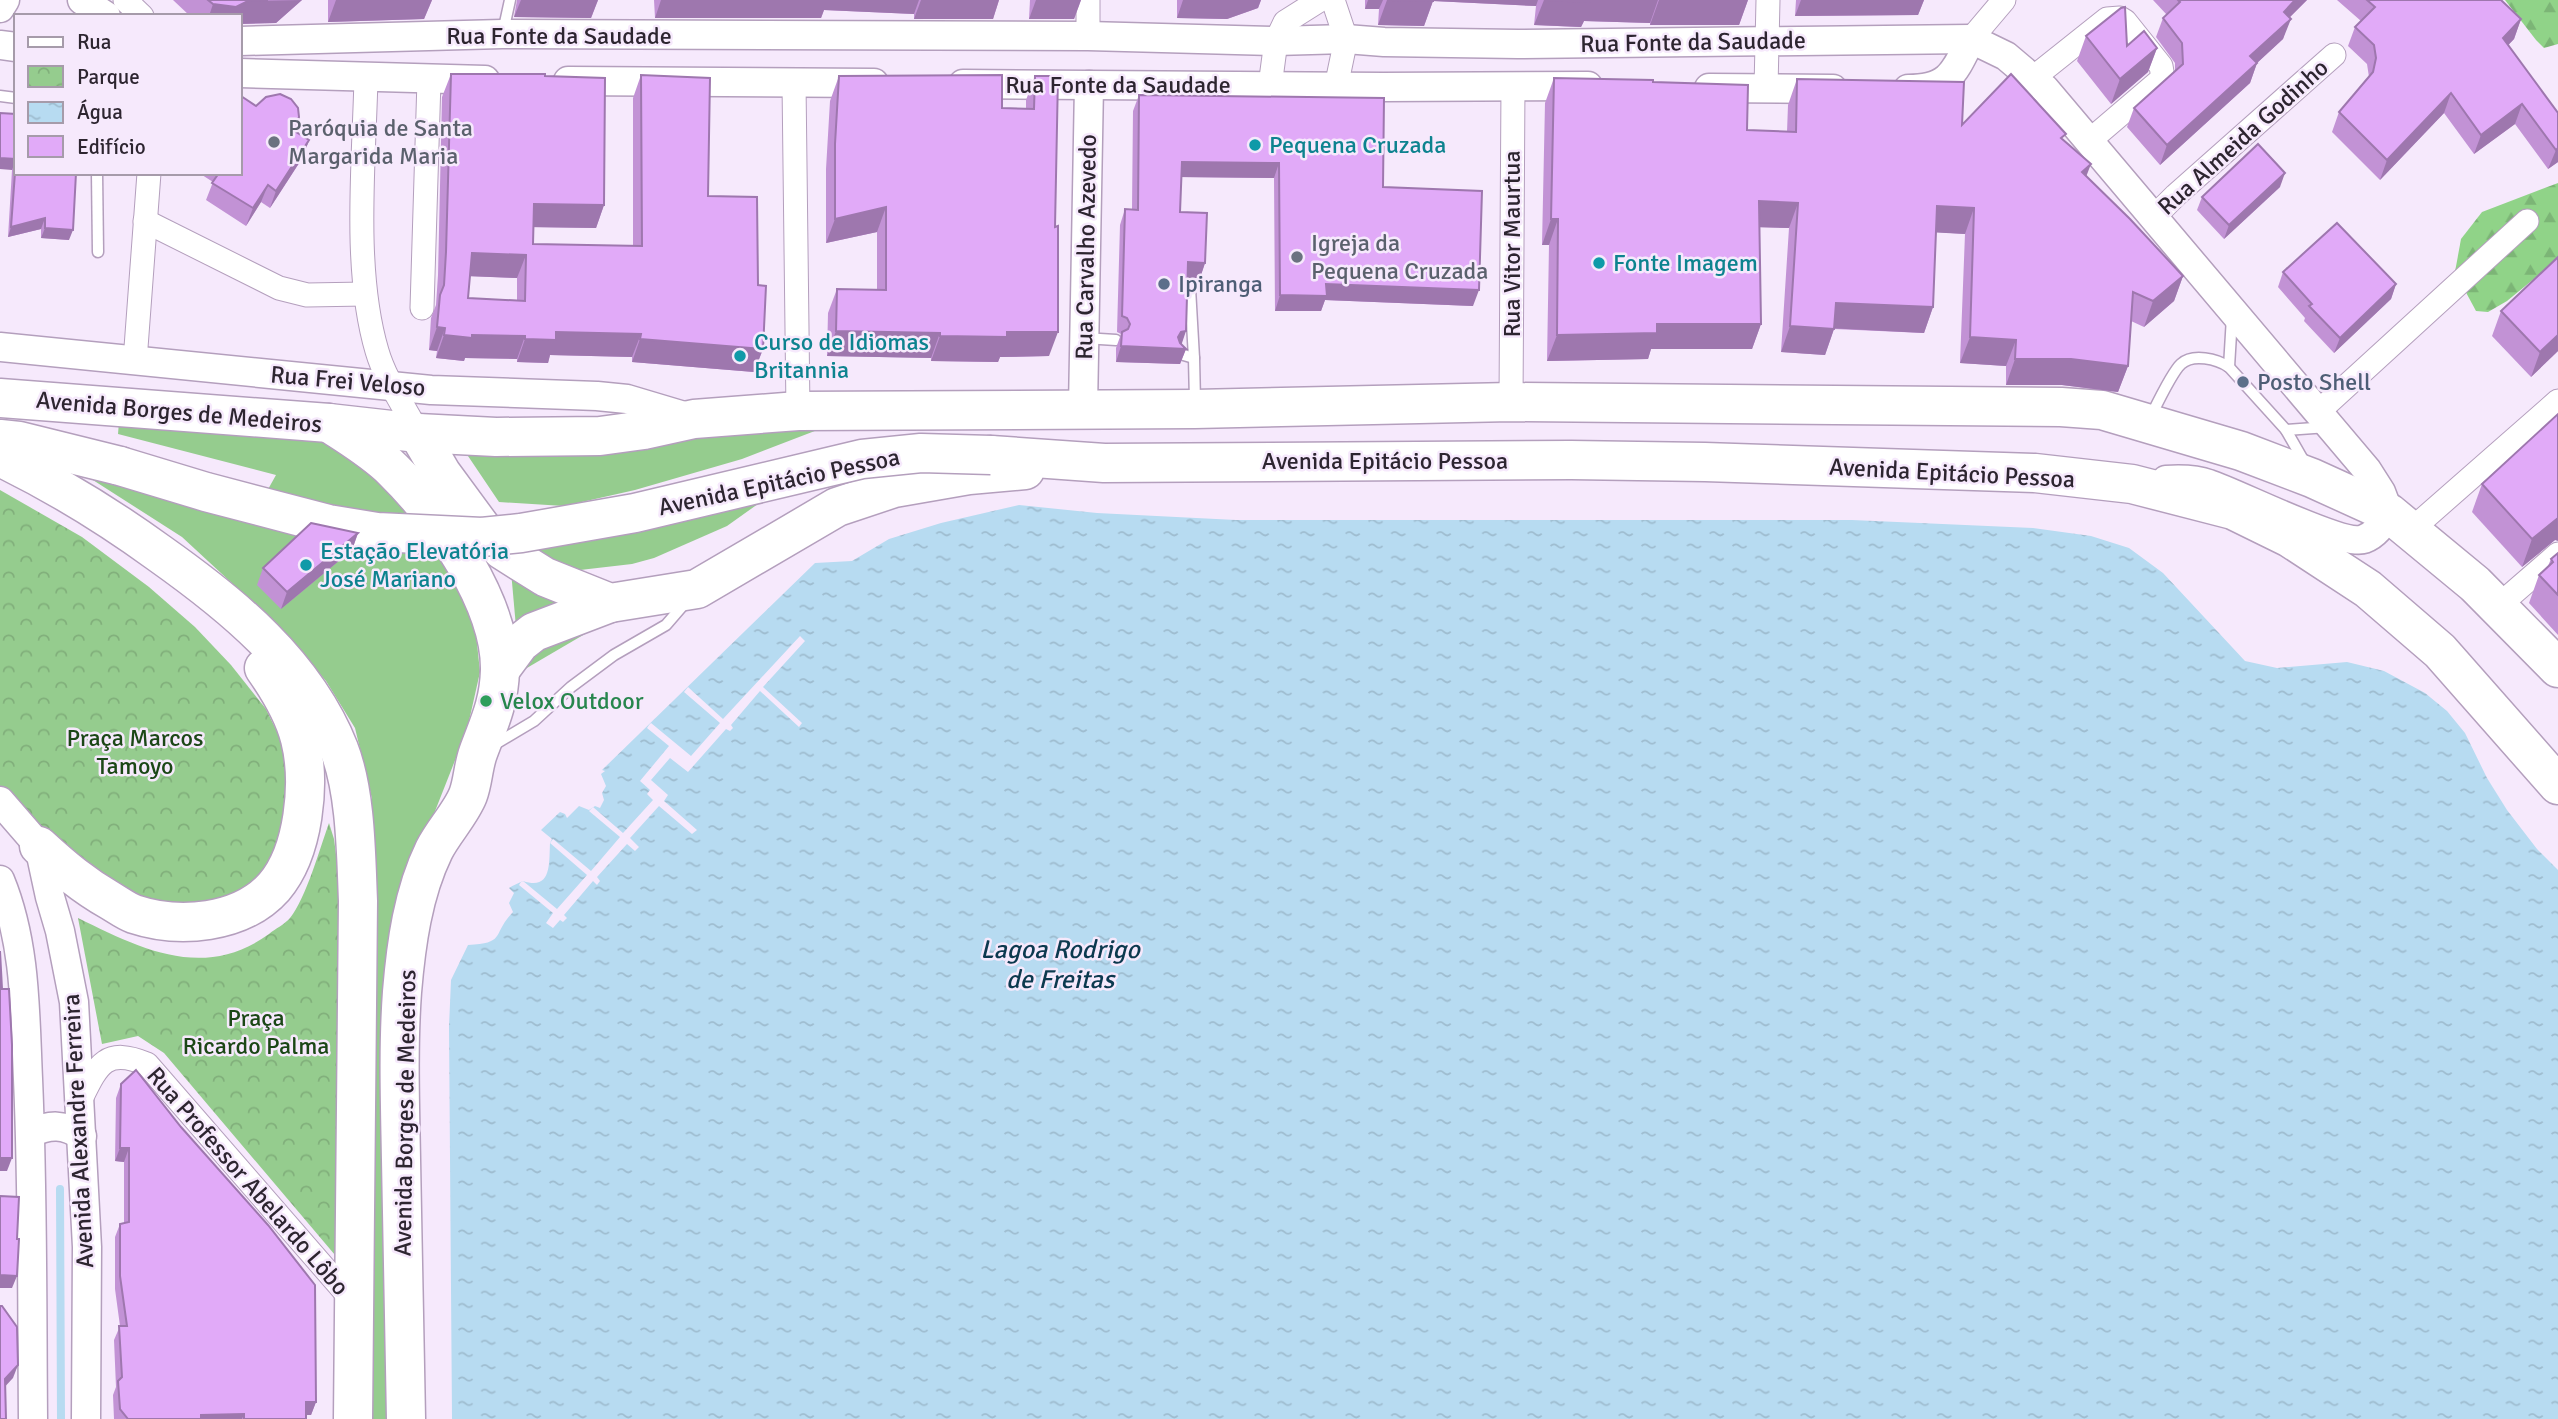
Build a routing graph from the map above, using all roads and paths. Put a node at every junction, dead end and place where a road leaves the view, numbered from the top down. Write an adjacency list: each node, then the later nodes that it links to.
1 (5, 0): 9 (street)
2 (82, 0): 10 (street)
3 (510, 0): 11 (lane)
4 (1088, 0): 12 (street)
5 (1320, 0): 16 (street)
6 (1333, 0): 13 (street)
7 (1768, 0): 17 (street)
8 (2004, 0): 14 (street)
9 (0, 8)
10 (103, 14)
11 (502, 34): 12 (street, Rua Fonte da Saudade); 15 (street, Rua Fonte da Saudade)
12 (1088, 36): 16 (street, Rua Fonte da Saudade)
13 (1346, 39): 16 (street, Rua Fonte da Saudade); 17 (street, Rua Fonte da Saudade); 30 (street)
14 (1970, 39): 17 (street, Rua Fonte da Saudade); 21 (street, Rua Fonte da Saudade); 32 (street, Rua Fonte da Saudade)
15 (242, 41)
16 (1276, 41): 28 (street)
17 (1766, 42): 32 (street)
18 (2334, 55): 36 (street, Rua Almeida Godinho)
19 (242, 73): 20 (street, Rua Fonte da Saudade)
20 (366, 78): 22 (street, Rua Fonte da Saudade); 41 (street)
21 (2033, 78): 33 (street, Rua Fonte da Saudade); 33 (street)
22 (429, 80): 23 (street, Rua Fonte da Saudade); 42 (street)
23 (794, 83): 24 (street, Rua Fonte da Saudade); 57 (street)
24 (901, 84)
25 (942, 84): 26 (street, Rua Fonte da Saudade)
26 (1089, 85): 28 (street, Rua Fonte da Saudade); 44 (street, Rua Carvalho Azevedo)
27 (1513, 85): 29 (street, Rua Fonte da Saudade); 30 (street, Rua Fonte da Saudade); 54 (street, Rua Vitor Maurtua)
28 (1270, 86): 30 (street, Rua Fonte da Saudade)
29 (1620, 86)
30 (1336, 87)
31 (1686, 87): 32 (street, Rua Fonte da Saudade)
32 (1766, 88)
33 (2088, 142): 36 (street, Rua Fonte da Saudade)
34 (97, 175): 39 (lane)
35 (149, 175): 37 (street)
36 (2152, 219): 43 (street, Rua Fonte da Saudade)
37 (145, 221): 41 (street); 49 (street)
38 (2527, 221): 59 (street)
39 (98, 252)
40 (1190, 288): 48 (lane)
41 (365, 294): 51 (street)
42 (422, 308)
43 (2233, 313): 50 (lane); 59 (street, Rua Fonte da Saudade)
44 (1083, 338): 45 (lane); 55 (street, Rua Carvalho Azevedo)
45 (1116, 340)
46 (0, 347): 49 (street, Rua Frei Veloso)
47 (1180, 354): 48 (lane)
48 (1194, 358): 56 (lane)
49 (135, 361): 51 (street, Rua Frei Veloso)
50 (2229, 367): 61 (lane); 62 (lane)
51 (393, 386): 58 (street, Rua Frei Veloso); 63 (street)
52 (0, 397): 60 (highway, Avenida Borges de Medeiros)
53 (2558, 401): 69 (street)
54 (1511, 402): 56 (highway, Avenida Epitácio Pessoa); 61 (highway, Avenida Epitácio Pessoa)
55 (1083, 408): 56 (highway, Avenida Epitácio Pessoa); 57 (highway, Avenida Epitácio Pessoa)
56 (1195, 409)
57 (798, 411): 58 (highway, Avenida Epitácio Pessoa)
58 (694, 419): 63 (highway, Avenida Epitácio Pessoa)
59 (2324, 419): 62 (lane); 69 (street, Rua Fonte da Saudade)
60 (329, 422): 63 (highway, Avenida Epitácio Pessoa); 76 (highway, Avenida Borges de Medeiros)
61 (2148, 422): 67 (highway, Avenida Epitácio Pessoa)
62 (2286, 430): 67 (lane)
63 (418, 433): 73 (highway)
64 (0, 439): 66 (highway, Avenida Epitácio Pessoa, bridge)
65 (0, 457): 71 (highway, Avenida Borges de Medeiros)
66 (1104, 463): 68 (highway, Avenida Epitácio Pessoa); 72 (highway)
67 (2312, 478): 69 (highway, Avenida Epitácio Pessoa)
68 (2132, 484): 69 (street); 78 (highway, Avenida Epitácio Pessoa)
69 (2400, 521): 74 (highway, Avenida Epitácio Pessoa)
70 (2558, 554): 74 (street)
71 (206, 586): 80 (highway); 85 (highway, Avenida Borges de Medeiros)
72 (697, 589): 73 (highway); 77 (lane)
73 (610, 603): 76 (highway)
74 (2497, 607): 75 (highway, Avenida Epitácio Pessoa)
75 (2558, 668)
76 (500, 670): 77 (highway, Avenida Borges de Medeiros)
77 (477, 755): 89 (highway, Avenida Borges de Medeiros)
78 (2558, 785)
79 (0, 801): 80 (street)
80 (39, 846): 82 (street, Avenida Alexandre Ferreira)
81 (0, 880): 83 (street, Avenida Alexandre Ferreira)
82 (81, 1099): 84 (street, Avenida Alexandre Ferreira); 85 (street, Rua Professor Abelardo Lôbo)
83 (30, 1133): 84 (street); 86 (street, Avenida Alexandre Ferreira)
84 (82, 1136): 87 (street, Avenida Alexandre Ferreira)
85 (353, 1301): 88 (highway, Avenida Borges de Medeiros)
86 (33, 1419)
87 (86, 1419)
88 (353, 1419)
89 (406, 1419)

